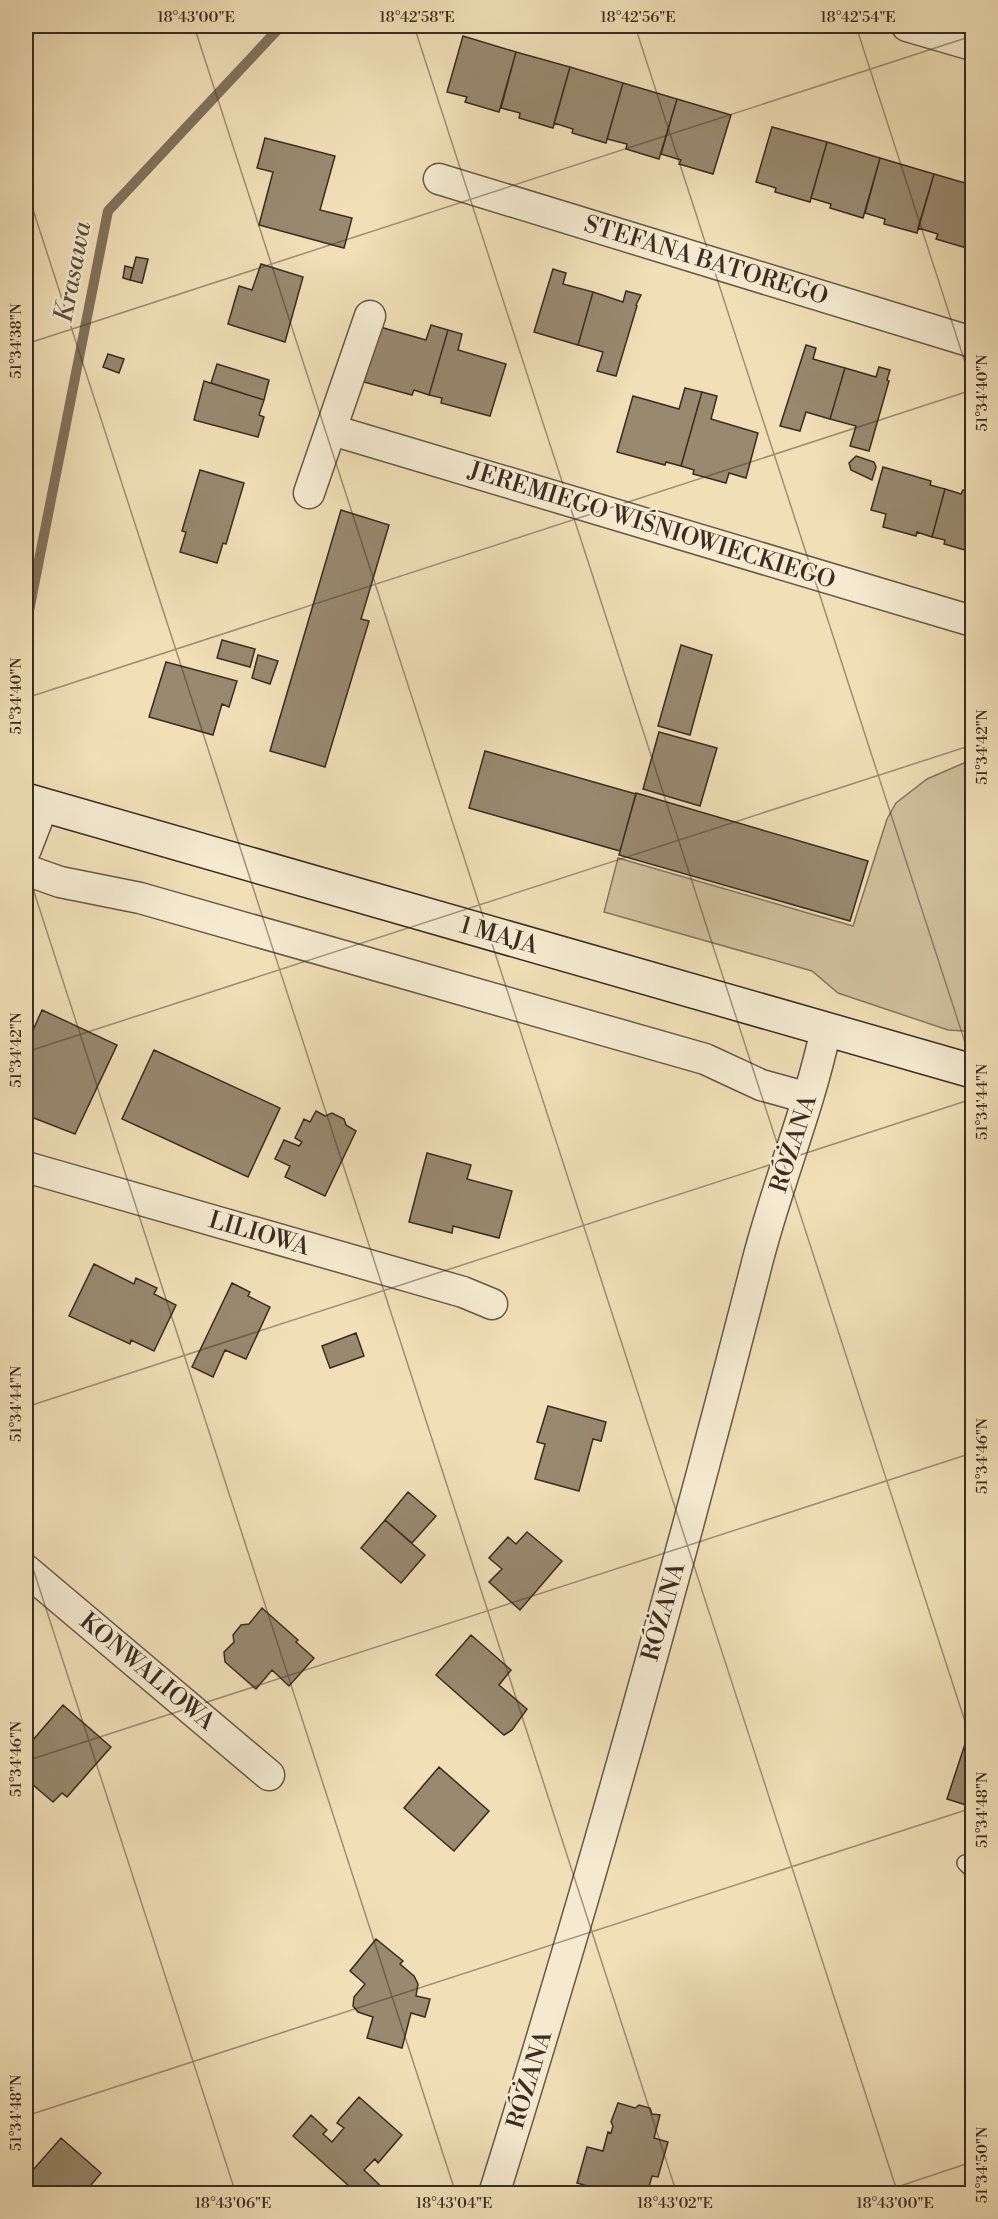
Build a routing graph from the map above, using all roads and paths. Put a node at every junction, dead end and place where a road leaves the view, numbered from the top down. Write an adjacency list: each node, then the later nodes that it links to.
1 (907, 26): 2 (street)
2 (972, 45)
3 (438, 179): 5 (street, STEFANA BATOREGO)
4 (370, 316): 6 (street)
5 (972, 342)
6 (332, 430): 7 (street); 8 (street, JEREMIEGO WIŚNIOWIECKIEGO)
7 (309, 493)
8 (972, 621)
9 (34, 803): 10 (street); 12 (main road, 1 MAJA)
10 (26, 849)
11 (26, 870): 14 (street)
12 (826, 1029): 13 (main road, 1 MAJA); 14 (street, RÓŻANA)
13 (972, 1071)
14 (808, 1098): 19 (street, RÓŻANA)
15 (26, 1167): 16 (street, LILIOWA)
16 (492, 1304)
17 (26, 1570): 18 (street, KONWALIOWA)
18 (269, 1775)
19 (495, 2193)

